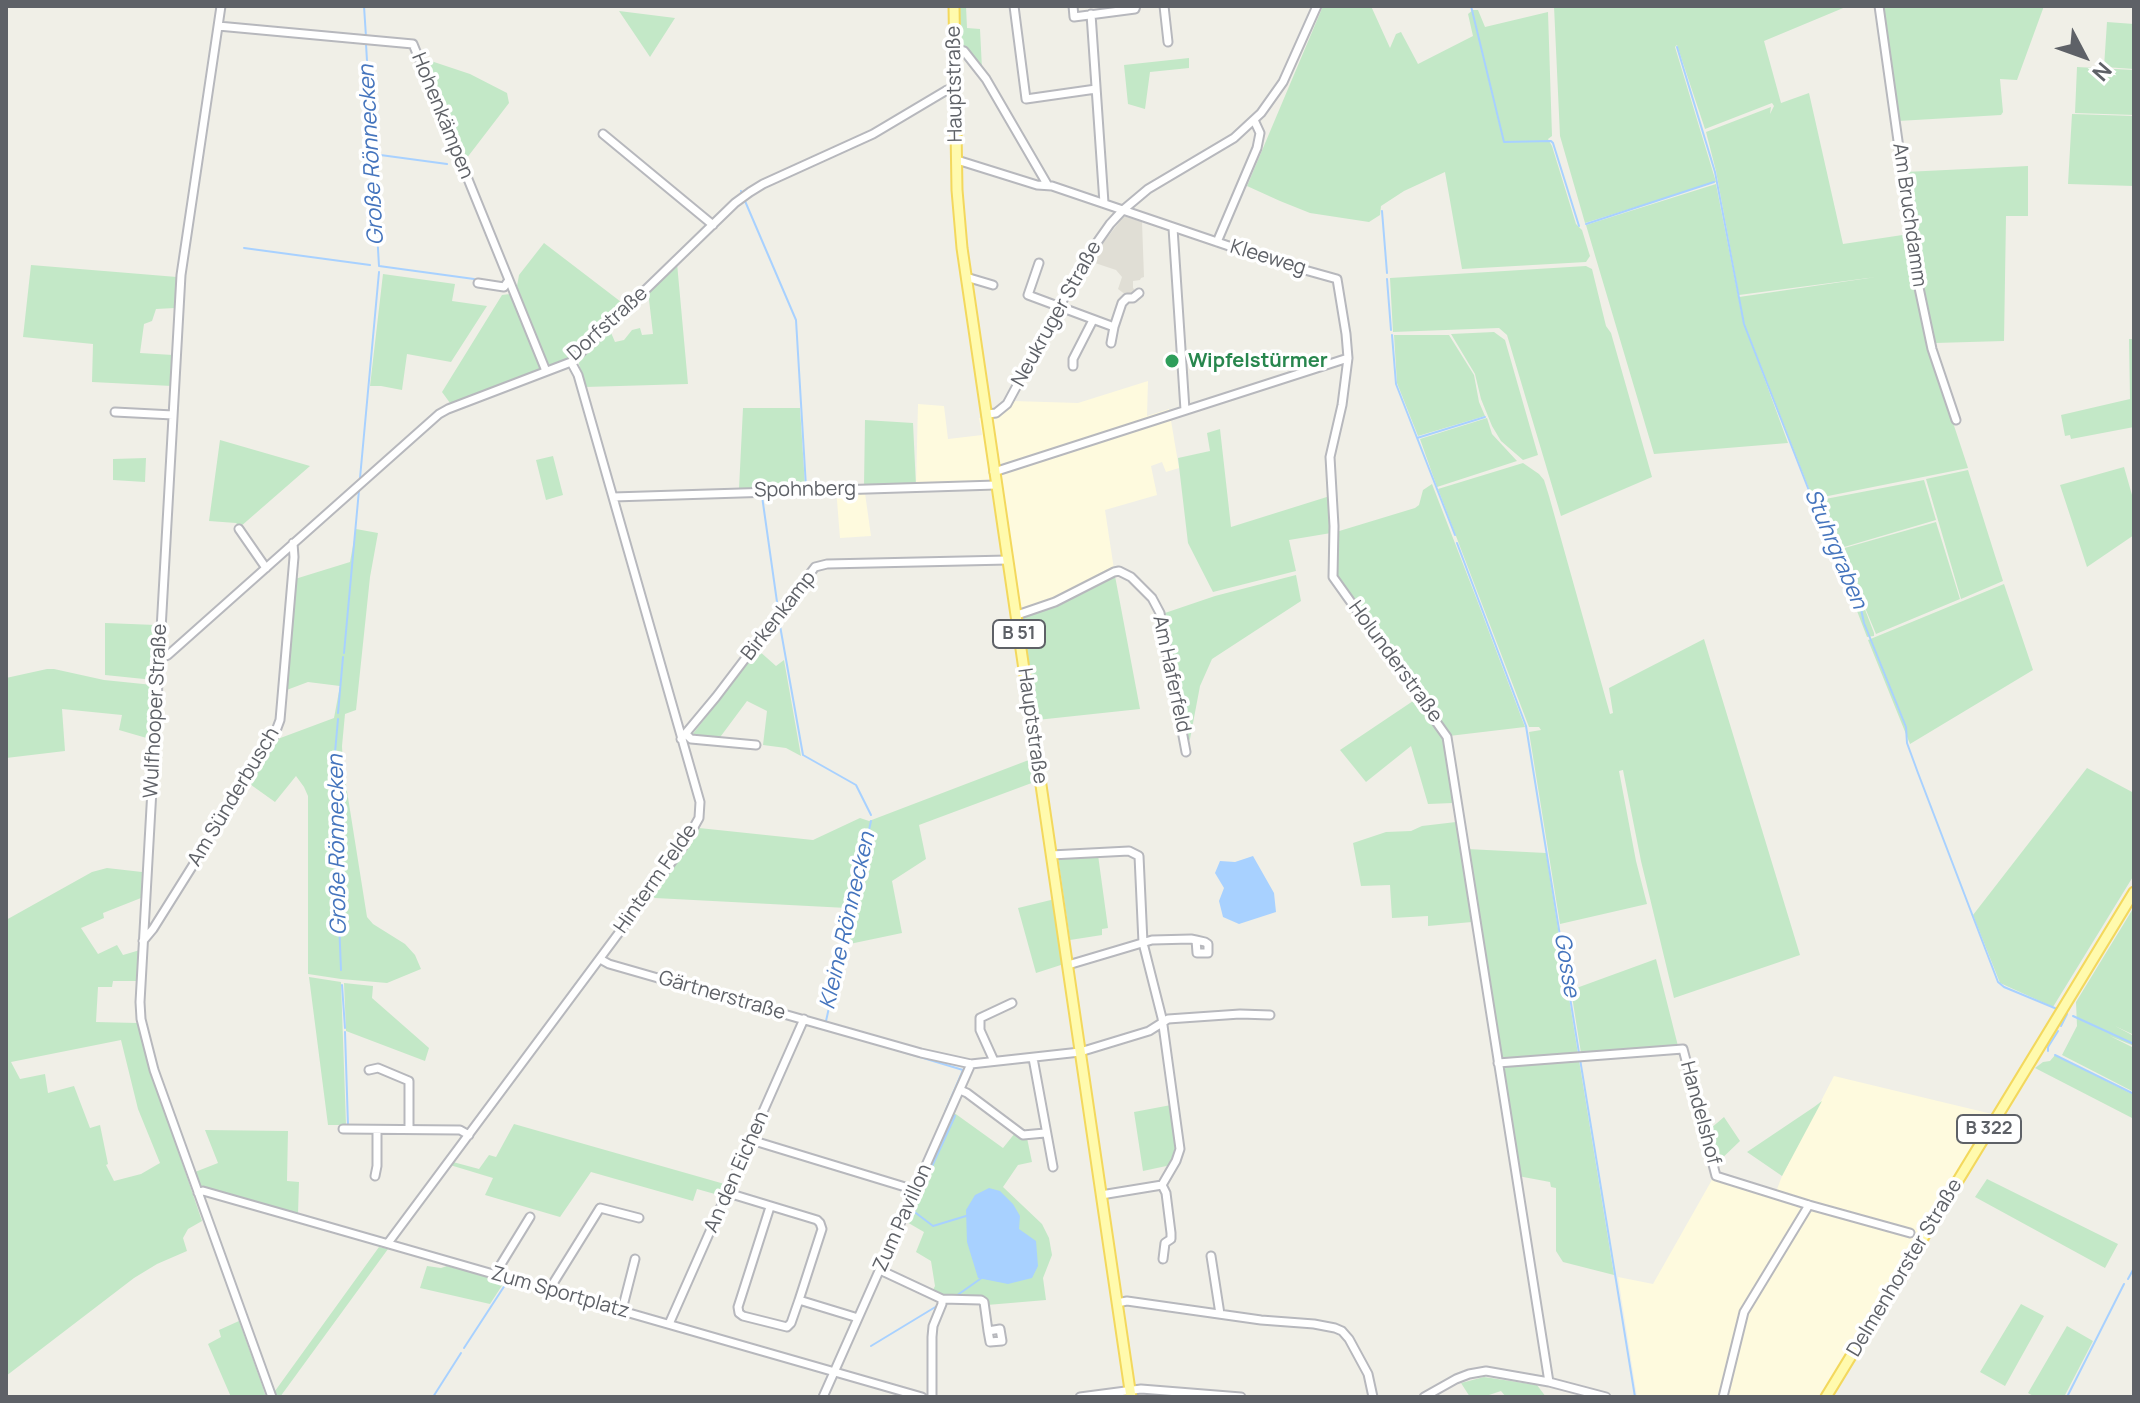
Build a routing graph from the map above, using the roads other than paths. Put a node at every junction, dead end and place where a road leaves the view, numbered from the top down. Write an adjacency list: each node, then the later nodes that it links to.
1 (221, 6): 10 (street, Wulfhooper Straße)
2 (954, 6): 12 (main road, Hauptstraße / B 51)
3 (1014, 6): 14 (street)
4 (1073, 6): 9 (street)
5 (1136, 6): 9 (street)
6 (1164, 6): 11 (street)
7 (1317, 6): 15 (street, Neukruger Straße)
8 (1879, 6): 42 (street, Am Bruchdamm)
9 (1091, 14): 14 (street)
10 (218, 26): 26 (street, Hohenkämpen); 41 (street, Wulfhooper Straße)
11 (1168, 42)
12 (954, 49): 13 (main road, Hauptstraße / B 51); 18 (street)
13 (955, 88): 17 (main road, Hauptstraße / B 51); 21 (street, Dorfstraße)
14 (1096, 89): 19 (street)
15 (1254, 120): 20 (street, Neukruger Straße); 23 (street)
16 (603, 134): 21 (street)
17 (957, 160): 18 (street, Kleeweg); 25 (main road, Hauptstraße / B 51)
18 (1047, 184): 19 (street, Kleeweg)
19 (1104, 203): 20 (street, Kleeweg)
20 (1123, 210): 22 (street, Kleeweg); 30 (street, Neukruger Straße)
21 (713, 225): 35 (street, Dorfstraße)
22 (1173, 228): 23 (street, Kleeweg); 38 (street)
23 (1217, 242): 34 (street, Kleeweg)
24 (1039, 263): 30 (street)
25 (966, 277): 28 (street); 40 (main road, Hauptstraße / B 51)
26 (509, 280): 27 (street); 37 (street, Hohenkämpen)
27 (478, 283)
28 (993, 285)
29 (1139, 293): 32 (street)
30 (1059, 306): 31 (street); 40 (street, Neukruger Straße)
31 (1093, 320): 32 (street); 36 (street)
32 (1114, 327): 33 (street)
33 (1111, 343)
34 (1348, 358): 38 (street); 69 (street, Holunderstraße)
35 (571, 362): 37 (street, Dorfstraße); 45 (street, Hinterm Felde)
36 (1073, 366)
37 (546, 371): 47 (street, Dorfstraße)
38 (1185, 410): 43 (street)
39 (115, 412): 41 (street)
40 (988, 414): 43 (main road, Hauptstraße / B 51)
41 (173, 415): 51 (street, Wulfhooper Straße)
42 (1956, 420)
43 (994, 472): 44 (main road, Hauptstraße / B 51)
44 (996, 485): 45 (street, Spohnberg); 48 (main road, Hauptstraße / B 51)
45 (613, 497): 52 (street, Hinterm Felde)
46 (239, 529): 49 (street)
47 (293, 543): 49 (street, Dorfstraße); 58 (street, Am Sünderbusch)
48 (1008, 560): 50 (main road, Hauptstraße / B 51); 52 (street, Birkenkamp)
49 (266, 568): 51 (street, Dorfstraße)
50 (1017, 615): 54 (street, Am Haferfeld); 55 (main road, Hauptstraße / B 51)
51 (159, 659): 58 (street, Wulfhooper Straße)
52 (684, 736): 53 (street); 60 (street, Hinterm Felde)
53 (756, 745)
54 (1186, 752)
55 (1051, 855): 59 (street); 61 (main road, Hauptstraße / B 51)
56 (2134, 892): 122 (main road, Delmenhorster Straße / B 322)
57 (1196, 940): 59 (street)
58 (143, 941): 83 (street, Wulfhooper Straße)
59 (1143, 943): 61 (street); 65 (street)
60 (600, 959): 64 (street, Gärtnerstraße); 77 (street, Hinterm Felde)
61 (1068, 965): 66 (main road, Hauptstraße / B 51)
62 (1012, 1003): 68 (street)
63 (1270, 1015): 65 (street, Gärtnerstraße)
64 (804, 1019): 70 (street, Gärtnerstraße); 78 (street, An den Eichen)
65 (1163, 1021): 66 (street, Gärtnerstraße); 81 (street)
66 (1080, 1052): 67 (street, Gärtnerstraße); 85 (main road, Hauptstraße / B 51)
67 (1033, 1058): 68 (street, Gärtnerstraße); 76 (street)
68 (994, 1061): 70 (street, Gärtnerstraße)
69 (1498, 1063): 86 (street, Handelshof); 107 (street, Holunderstraße)
70 (971, 1064): 72 (street, Zum Pavillon)
71 (369, 1070): 74 (street)
72 (960, 1090): 76 (street); 82 (street, Zum Pavillon)
73 (343, 1129): 75 (street)
74 (409, 1129): 75 (street); 77 (street)
75 (377, 1130): 80 (street)
76 (1045, 1133): 79 (street)
77 (469, 1135): 91 (street, Hinterm Felde)
78 (751, 1140): 82 (street); 84 (street, An den Eichen)
79 (1053, 1167)
80 (375, 1176)
81 (1162, 1185): 85 (street); 94 (street)
82 (915, 1190): 95 (street, Zum Pavillon)
83 (198, 1193): 91 (street, Zum Sportplatz); 111 (street, Wulfhooper Straße)
84 (728, 1193): 87 (street); 104 (street, An den Eichen)
85 (1101, 1195): 100 (main road, Hauptstraße / B 51)
86 (1809, 1205): 90 (street, Handelshof); 121 (street)
87 (770, 1207): 99 (street); 99 (street)
88 (530, 1217): 96 (street)
89 (639, 1218): 97 (street)
90 (1910, 1233)
91 (388, 1243): 96 (street, Zum Sportplatz)
92 (1211, 1256): 102 (street)
93 (635, 1259): 101 (street)
94 (1163, 1259)
95 (880, 1270): 98 (street); 103 (street, Zum Pavillon)
96 (495, 1274): 97 (street, Zum Sportplatz)
97 (549, 1290): 101 (street, Zum Sportplatz)
98 (942, 1299): 105 (street); 115 (street)
99 (799, 1300): 103 (street)
100 (1117, 1303): 102 (street); 109 (main road, Hauptstraße / B 51)
101 (622, 1310): 104 (street, Zum Sportplatz)
102 (1220, 1314): 118 (street)
103 (858, 1318): 106 (street, Zum Pavillon)
104 (669, 1324): 106 (street, Zum Sportplatz)
105 (988, 1331)
106 (834, 1371): 108 (street, Zum Sportplatz); 112 (street, Zum Pavillon)
107 (1549, 1382): 119 (street); 120 (street)
108 (891, 1388): 113 (street); 114 (street, Zum Sportplatz)
109 (1131, 1394): 110 (street); 116 (street)
110 (1163, 1394): 117 (street)
111 (272, 1397)
112 (823, 1397)
113 (889, 1397)
114 (922, 1397)
115 (932, 1397)
116 (1080, 1397)
117 (1241, 1397)
118 (1373, 1397)
119 (1424, 1397)
120 (1606, 1397)
121 (1723, 1397)
122 (1826, 1397)

